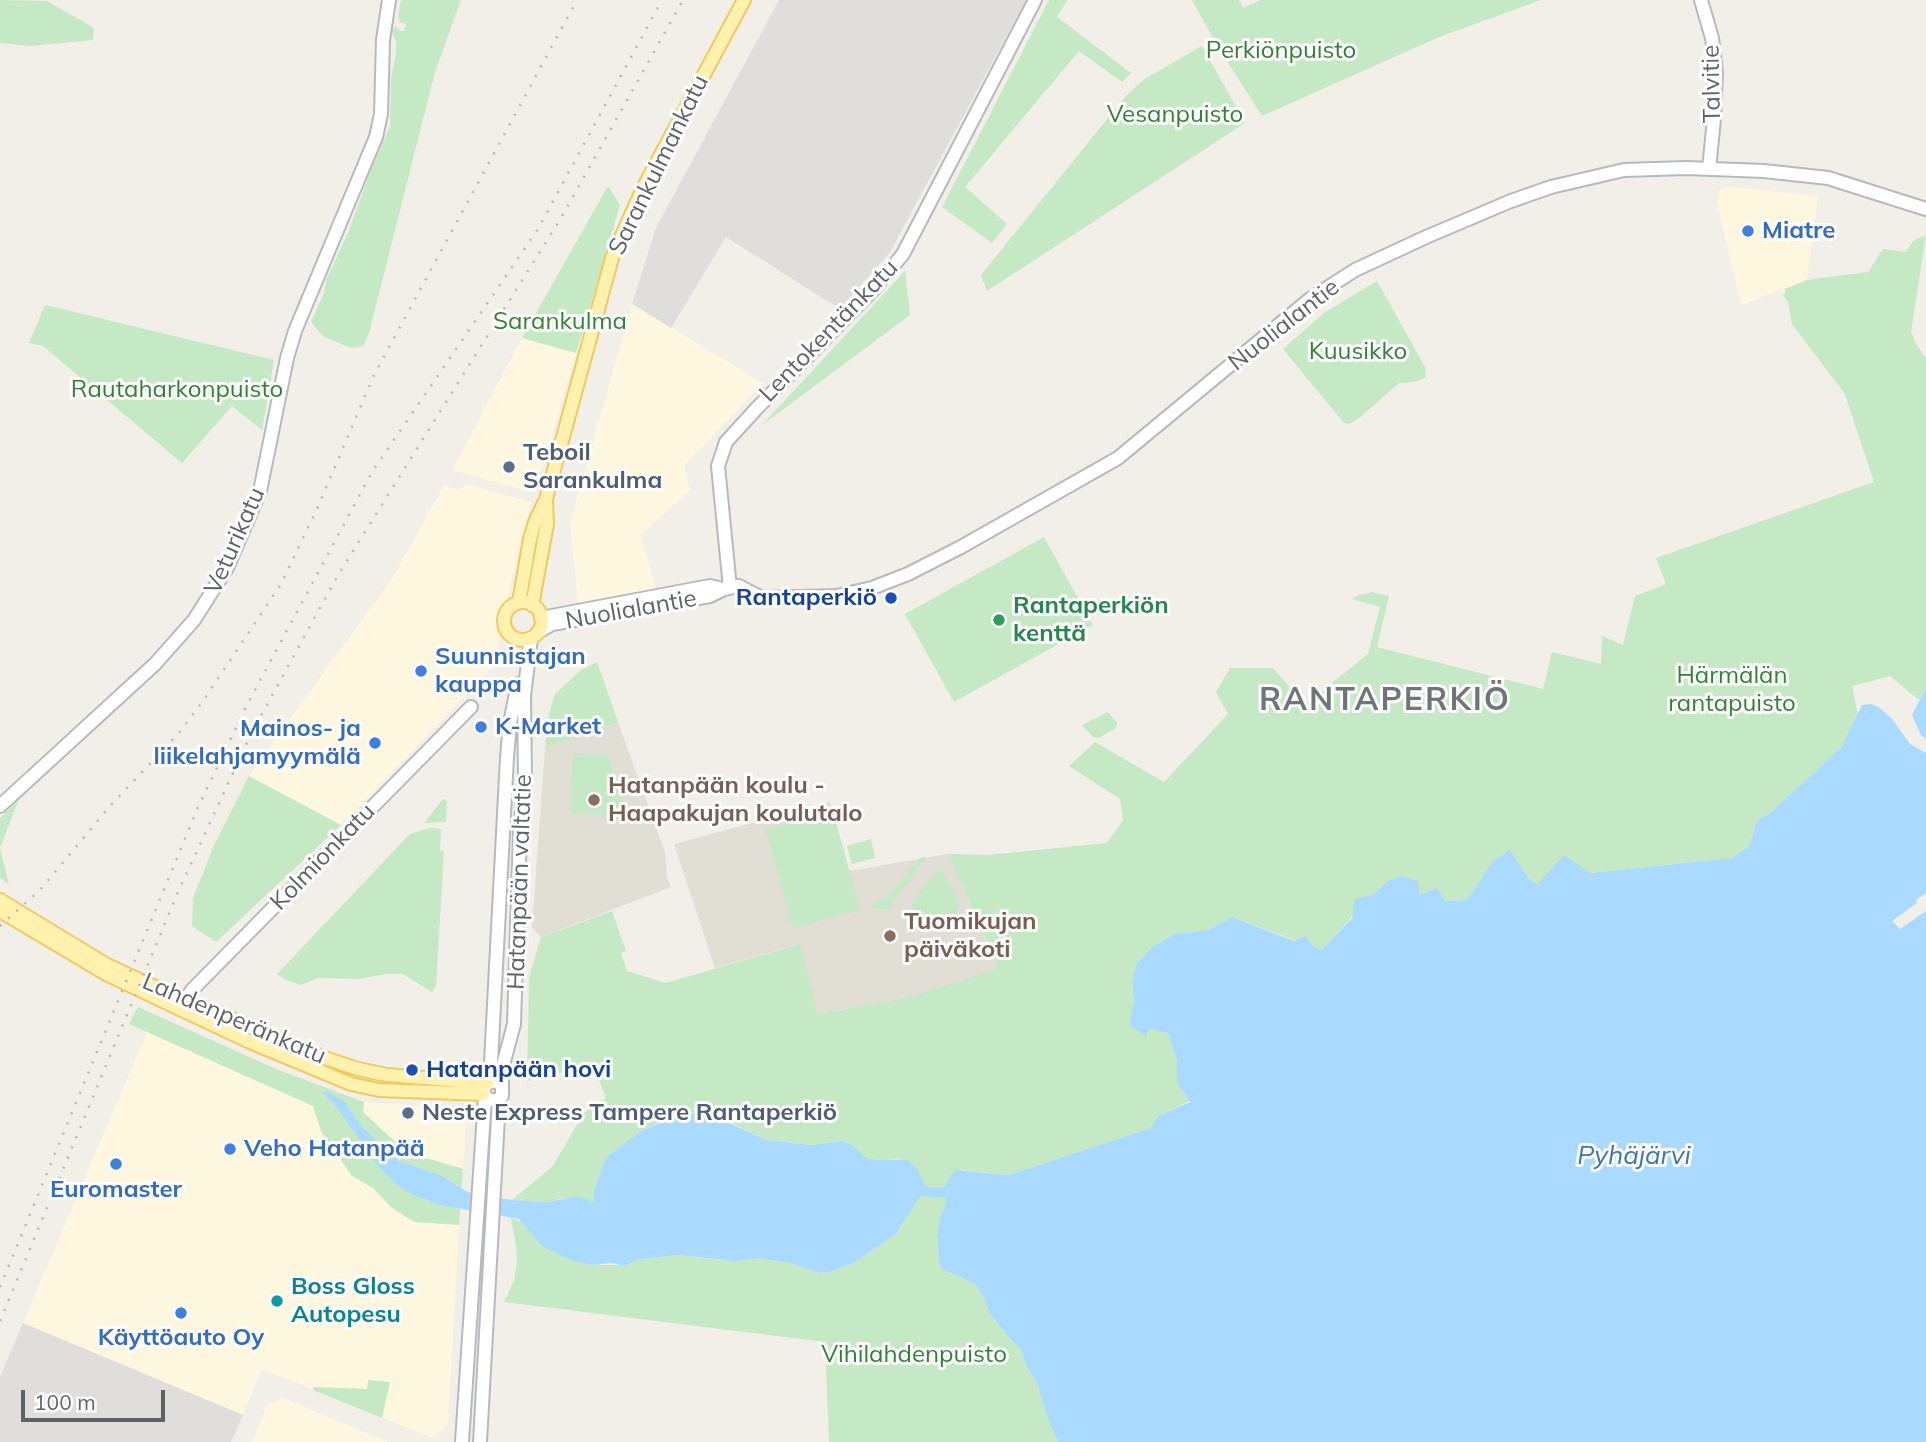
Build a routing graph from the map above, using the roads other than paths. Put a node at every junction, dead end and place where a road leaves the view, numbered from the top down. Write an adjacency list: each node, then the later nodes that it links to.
1 (389, 0): 12 (street, Veturikatu)
2 (744, 0): 8 (main road, Sarankulmankatu)
3 (1035, 0): 7 (street, Lentokentänkatu)
4 (1701, 0): 5 (street, Talvitie)
5 (1709, 169): 6 (street, Nuolialantie); 7 (street, Nuolialantie)
6 (1926, 209)
7 (731, 588): 9 (street, Nuolialantie); 10 (street, Nuolialantie)
8 (526, 603): 9 (main road); 10 (main road)
9 (541, 618): 10 (main road)
10 (531, 636): 16 (street, Hatanpään valtatie); 16 (street, Hatanpään valtatie)
11 (471, 707): 15 (street, Kolmionkatu)
12 (0, 806)
13 (0, 900): 15 (main road, Lahdenperänkatu)
14 (0, 911): 15 (main road, Lahdenperänkatu)
15 (183, 1005): 16 (main road, Lahdenperänkatu); 16 (main road, Lahdenperänkatu)
16 (489, 1085): 17 (street, Hatanpään valtatie); 18 (street)
17 (462, 1442)
18 (480, 1442)

